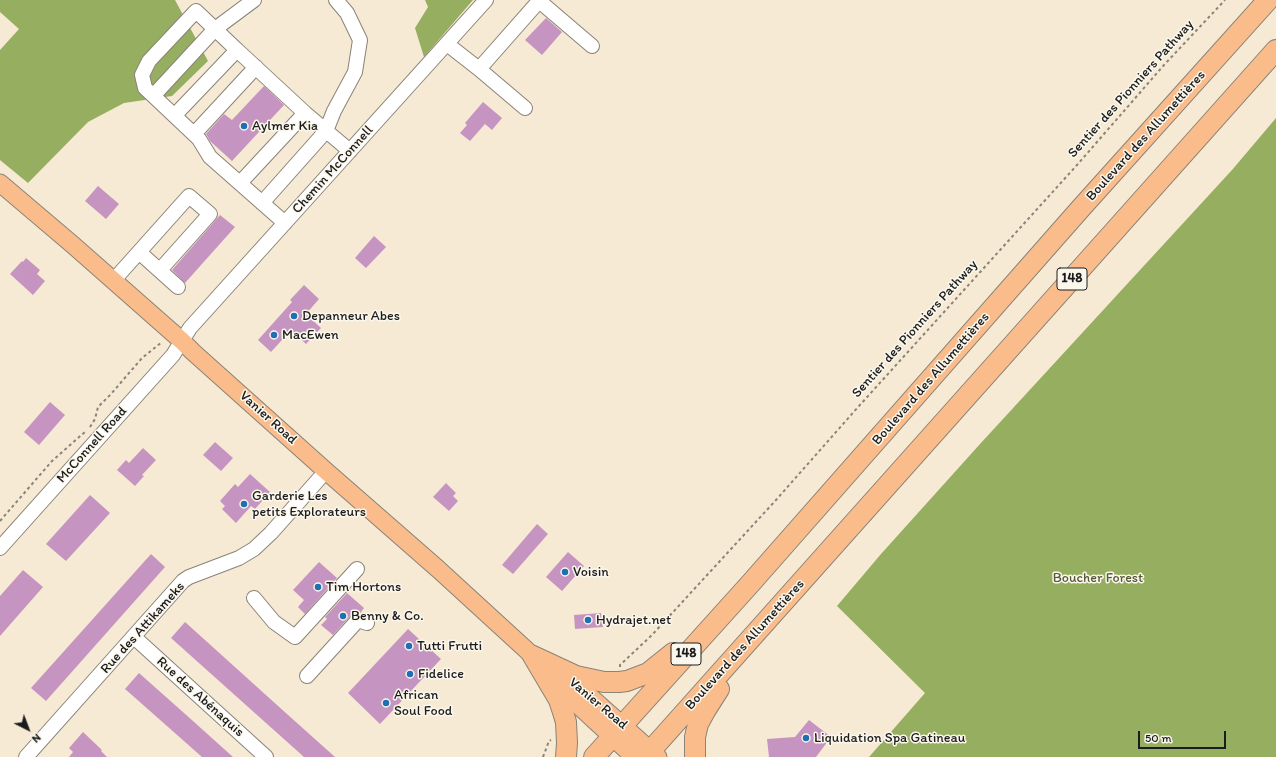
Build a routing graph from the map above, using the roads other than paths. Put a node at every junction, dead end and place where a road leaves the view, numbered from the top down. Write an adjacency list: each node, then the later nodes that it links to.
1 (254, 0): 6 (street)
2 (336, 0): 17 (street)
3 (486, 0): 7 (street, Chemin McConnell)
4 (539, 0): 8 (street); 12 (street)
5 (1268, 0): 32 (highway, Boulevard des Allumettières / 148)
6 (214, 30): 9 (street); 13 (street); 13 (street)
7 (447, 44): 12 (street); 19 (street, Chemin McConnell)
8 (592, 46)
9 (237, 50): 11 (street); 16 (street)
10 (1276, 50): 34 (highway, Boulevard des Allumettières / 148)
11 (256, 67): 15 (street); 18 (street)
12 (479, 69): 14 (street)
13 (154, 96): 16 (street)
14 (525, 108)
15 (305, 113): 17 (street); 21 (street)
16 (175, 115): 18 (street)
17 (326, 130): 19 (street); 22 (street)
18 (194, 134): 21 (street)
19 (350, 151): 23 (street, Chemin McConnell)
20 (0, 183): 26 (main road, Vanier Road)
21 (240, 183): 22 (street)
22 (262, 202): 23 (street)
23 (286, 222): 28 (street, Chemin McConnell)
24 (139, 252): 25 (street); 25 (street); 26 (street)
25 (160, 270): 27 (street)
26 (114, 281): 28 (main road, Vanier Road)
27 (178, 287)
28 (182, 341): 29 (main road, Vanier Road); 30 (street, McConnell Road)
29 (326, 471): 36 (street, Rue des Attikameks); 37 (main road, Vanier Road)
30 (0, 548)
31 (358, 569): 33 (street)
32 (750, 584): 37 (highway); 39 (highway, Boulevard des Allumettières / 148)
33 (254, 598)
34 (774, 612): 41 (highway, Boulevard des Allumettières / 148); 45 (highway)
35 (367, 624): 38 (street)
36 (134, 637): 40 (street, Rue des Attikameks); 42 (street, Rue des Abénaquis)
37 (533, 656): 39 (main road, Vanier Road); 43 (highway)
38 (307, 676)
39 (617, 731): 41 (main road, Vanier Road); 44 (highway, Boulevard des Allumettières / 148)
40 (32, 755)
41 (647, 755)
42 (266, 757)
43 (566, 757)
44 (594, 757)
45 (695, 757)

